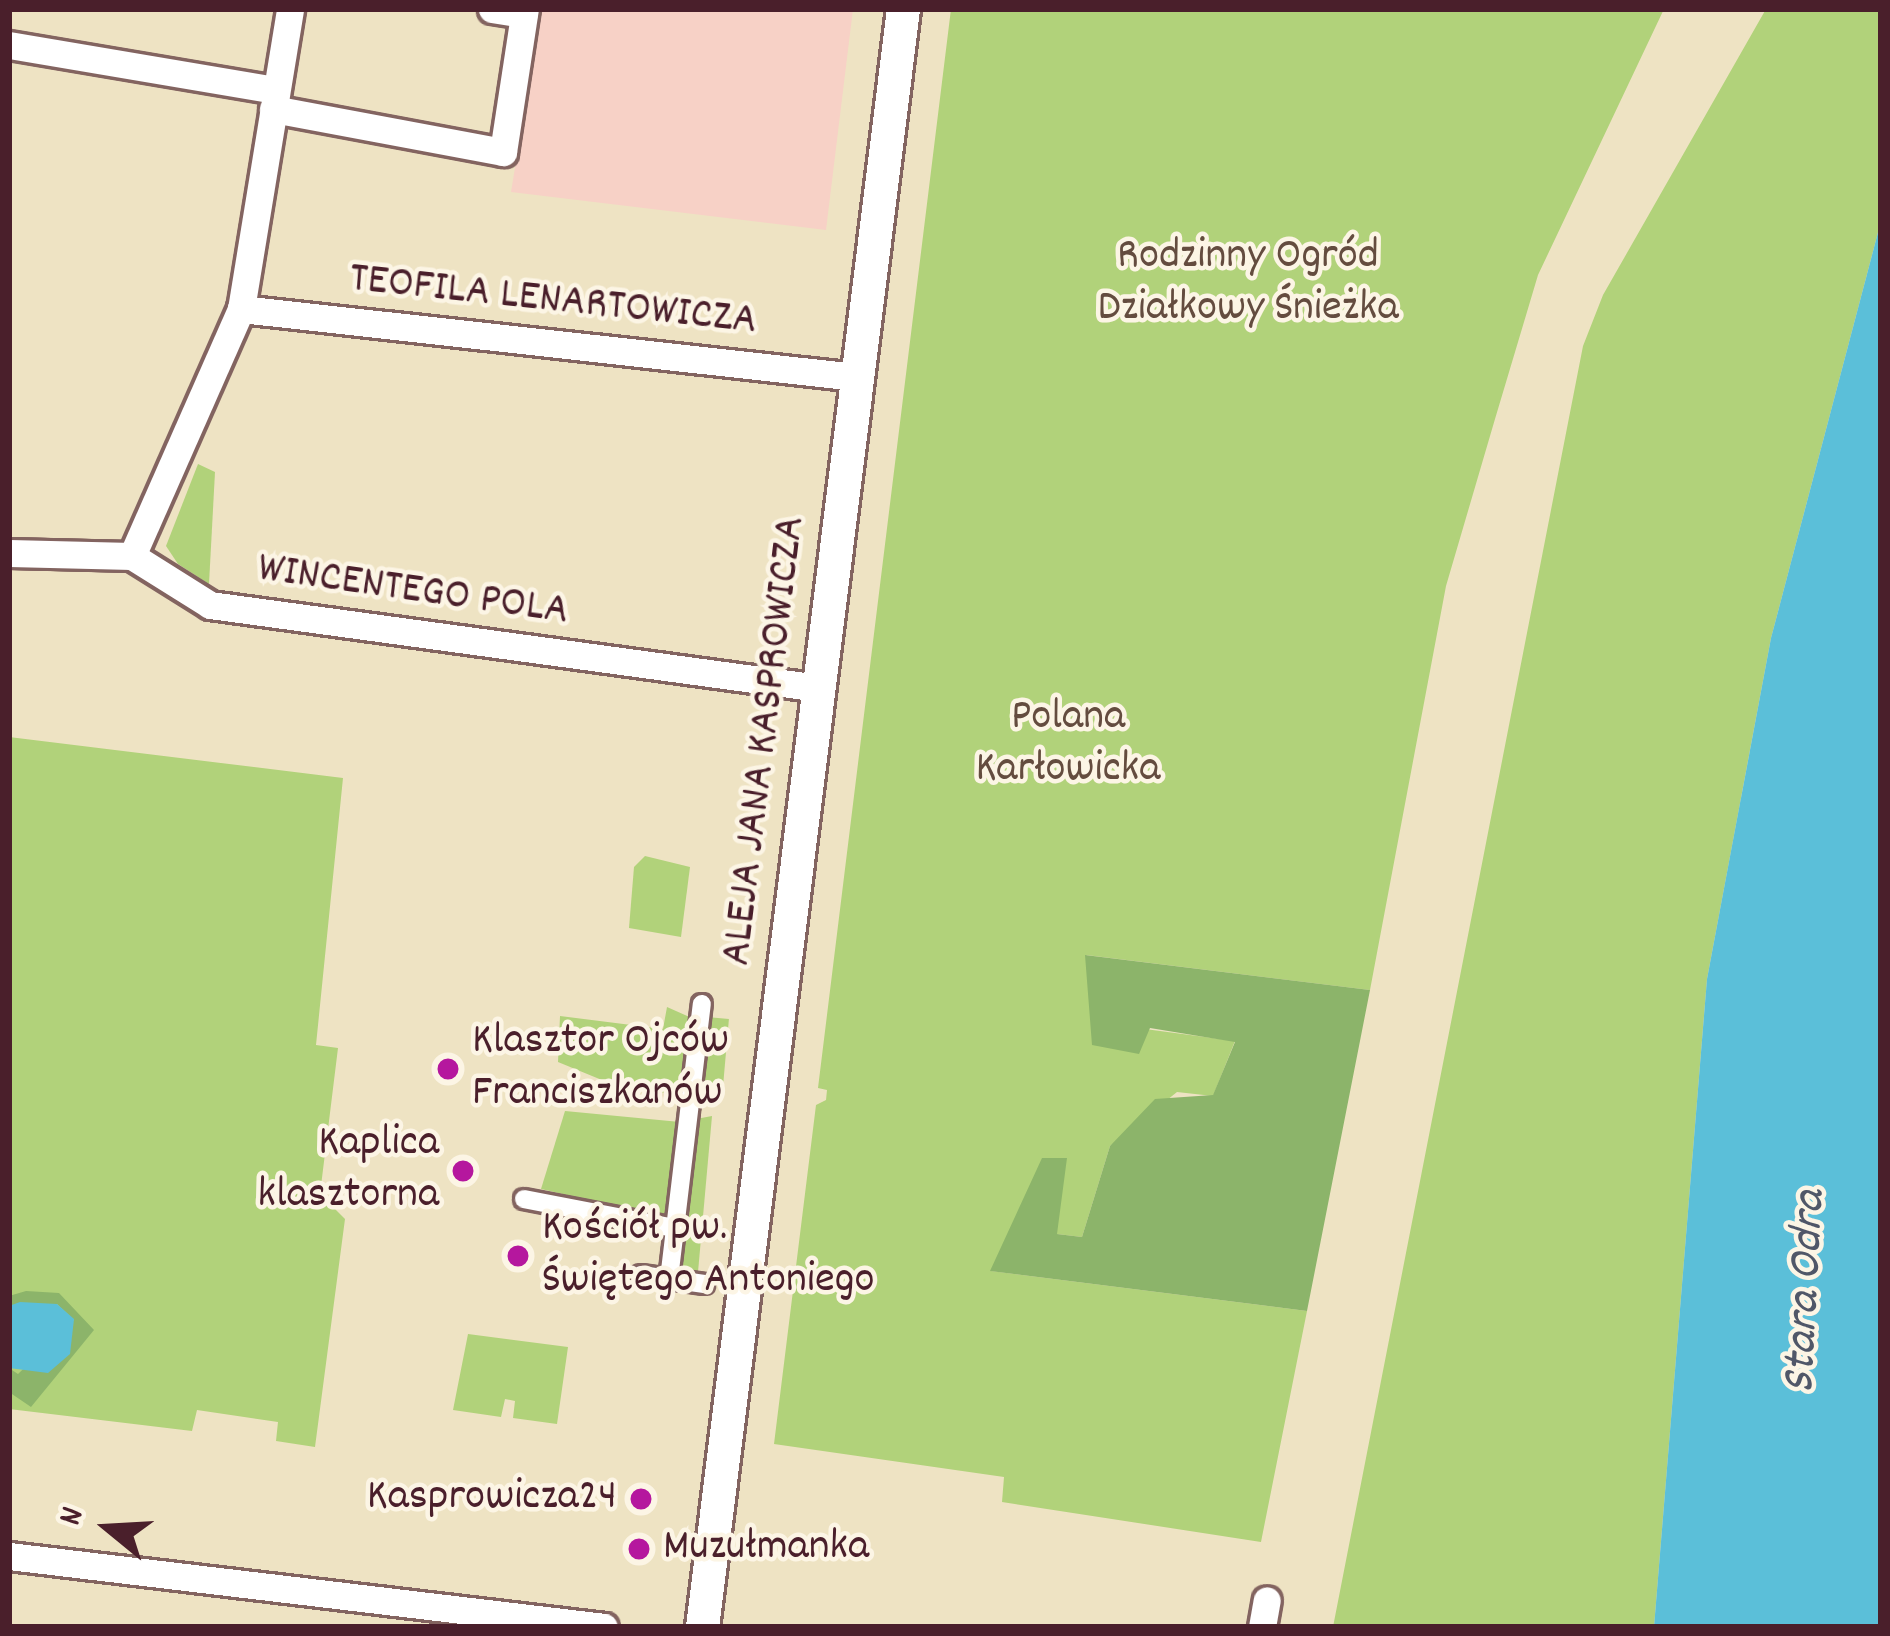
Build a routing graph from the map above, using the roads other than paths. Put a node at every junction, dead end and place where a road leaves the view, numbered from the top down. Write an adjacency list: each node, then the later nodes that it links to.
1 (290, 9): 6 (street)
2 (492, 9): 4 (street)
3 (903, 9): 8 (street, ALEJA JANA KASPROWICZA)
4 (524, 12): 6 (street)
5 (9, 46): 6 (street)
6 (274, 100): 7 (street)
7 (241, 309): 8 (street, TEOFILA LENARTOWICZA); 10 (street)
8 (856, 376): 11 (street, ALEJA JANA KASPROWICZA)
9 (9, 553): 10 (street)
10 (132, 556): 11 (street, WINCENTEGO POLA)
11 (819, 688): 20 (street, ALEJA JANA KASPROWICZA)
12 (702, 1004): 14 (street)
13 (524, 1199): 14 (street)
14 (675, 1228): 16 (street)
15 (641, 1275): 16 (street)
16 (668, 1279): 17 (street)
17 (704, 1284)
18 (9, 1556): 19 (street)
19 (604, 1627)
20 (702, 1627)

